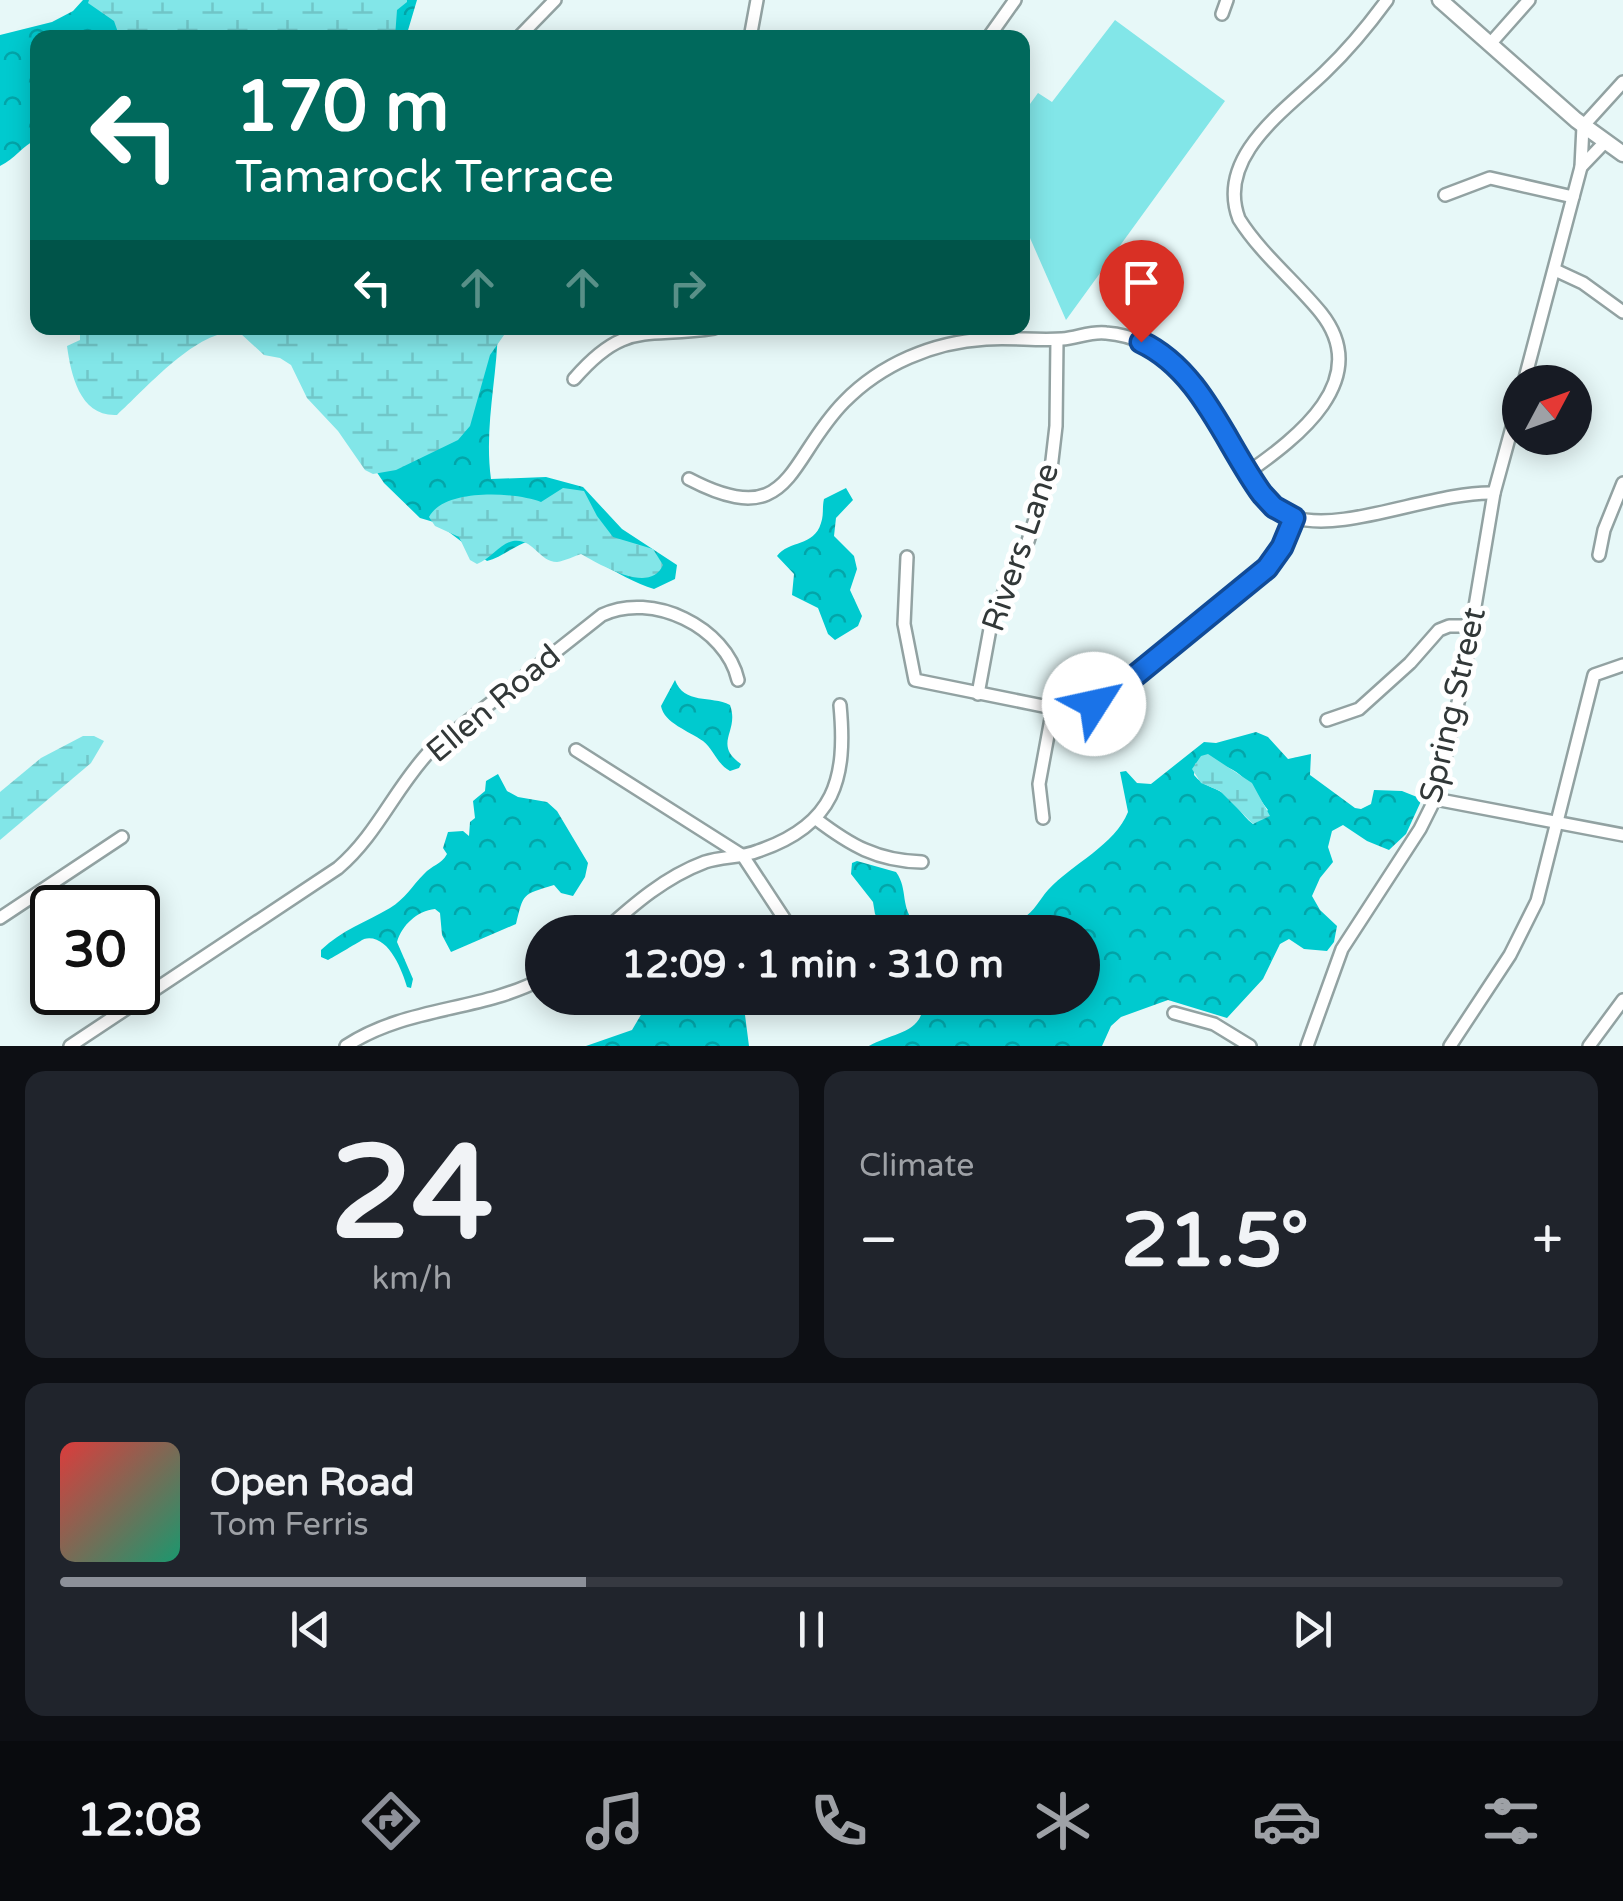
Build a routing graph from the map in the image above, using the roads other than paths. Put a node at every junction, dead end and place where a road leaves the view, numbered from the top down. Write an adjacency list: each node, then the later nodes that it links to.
1 (554, 0): 9 (street)
2 (757, 0): 10 (street)
3 (1015, 0): 11 (street)
4 (1226, 0): 8 (street)
5 (1387, 0): 27 (street)
6 (1440, 0): 12 (main road)
7 (1529, 0): 12 (street)
8 (1222, 14)
9 (526, 30)
10 (751, 30)
11 (994, 30)
12 (1490, 44): 14 (main road)
13 (1623, 82): 14 (street)
14 (1583, 126): 15 (main road); 17 (street)
15 (1605, 142): 16 (main road); 17 (street)
16 (1623, 154)
17 (1581, 167): 19 (street)
18 (1445, 195): 19 (street)
19 (1573, 197): 20 (street)
20 (1555, 270): 21 (street); 24 (street)
21 (1623, 312)
22 (633, 335): 25 (street)
23 (1057, 340): 27 (street); 28 (street); 37 (street, Rivers Lane)
24 (1529, 365)
25 (574, 379)
26 (1504, 455): 30 (street, Spring Street)
27 (1247, 473): 31 (street)
28 (689, 479)
29 (1623, 483): 32 (street)
30 (1494, 493): 31 (street); 34 (street, Spring Street)
31 (1294, 518): 39 (street)
32 (1598, 554)
33 (907, 557): 37 (street)
34 (1474, 626): 40 (street); 42 (street, Spring Street)
35 (1623, 664): 45 (street)
36 (738, 680): 57 (street, Ellen Road)
37 (978, 694): 39 (street)
38 (840, 705): 43 (street)
39 (1053, 708): 44 (street)
40 (1328, 720)
41 (576, 750): 48 (street)
42 (1435, 799): 45 (street); 60 (street, Spring Street)
43 (816, 818): 48 (street); 49 (street)
44 (1043, 818)
45 (1558, 822): 46 (street); 61 (street)
46 (1623, 836)
47 (122, 837): 52 (street)
48 (743, 856): 50 (street); 51 (street)
49 (922, 862)
50 (623, 915)
51 (783, 915)
52 (0, 918)
53 (525, 985): 56 (street)
54 (1623, 1000): 62 (street)
55 (1174, 1013): 59 (street)
56 (365, 1041): 58 (street)
57 (70, 1046)
58 (346, 1046)
59 (1250, 1046)
60 (1307, 1046)
61 (1450, 1046)
62 (1590, 1046)

